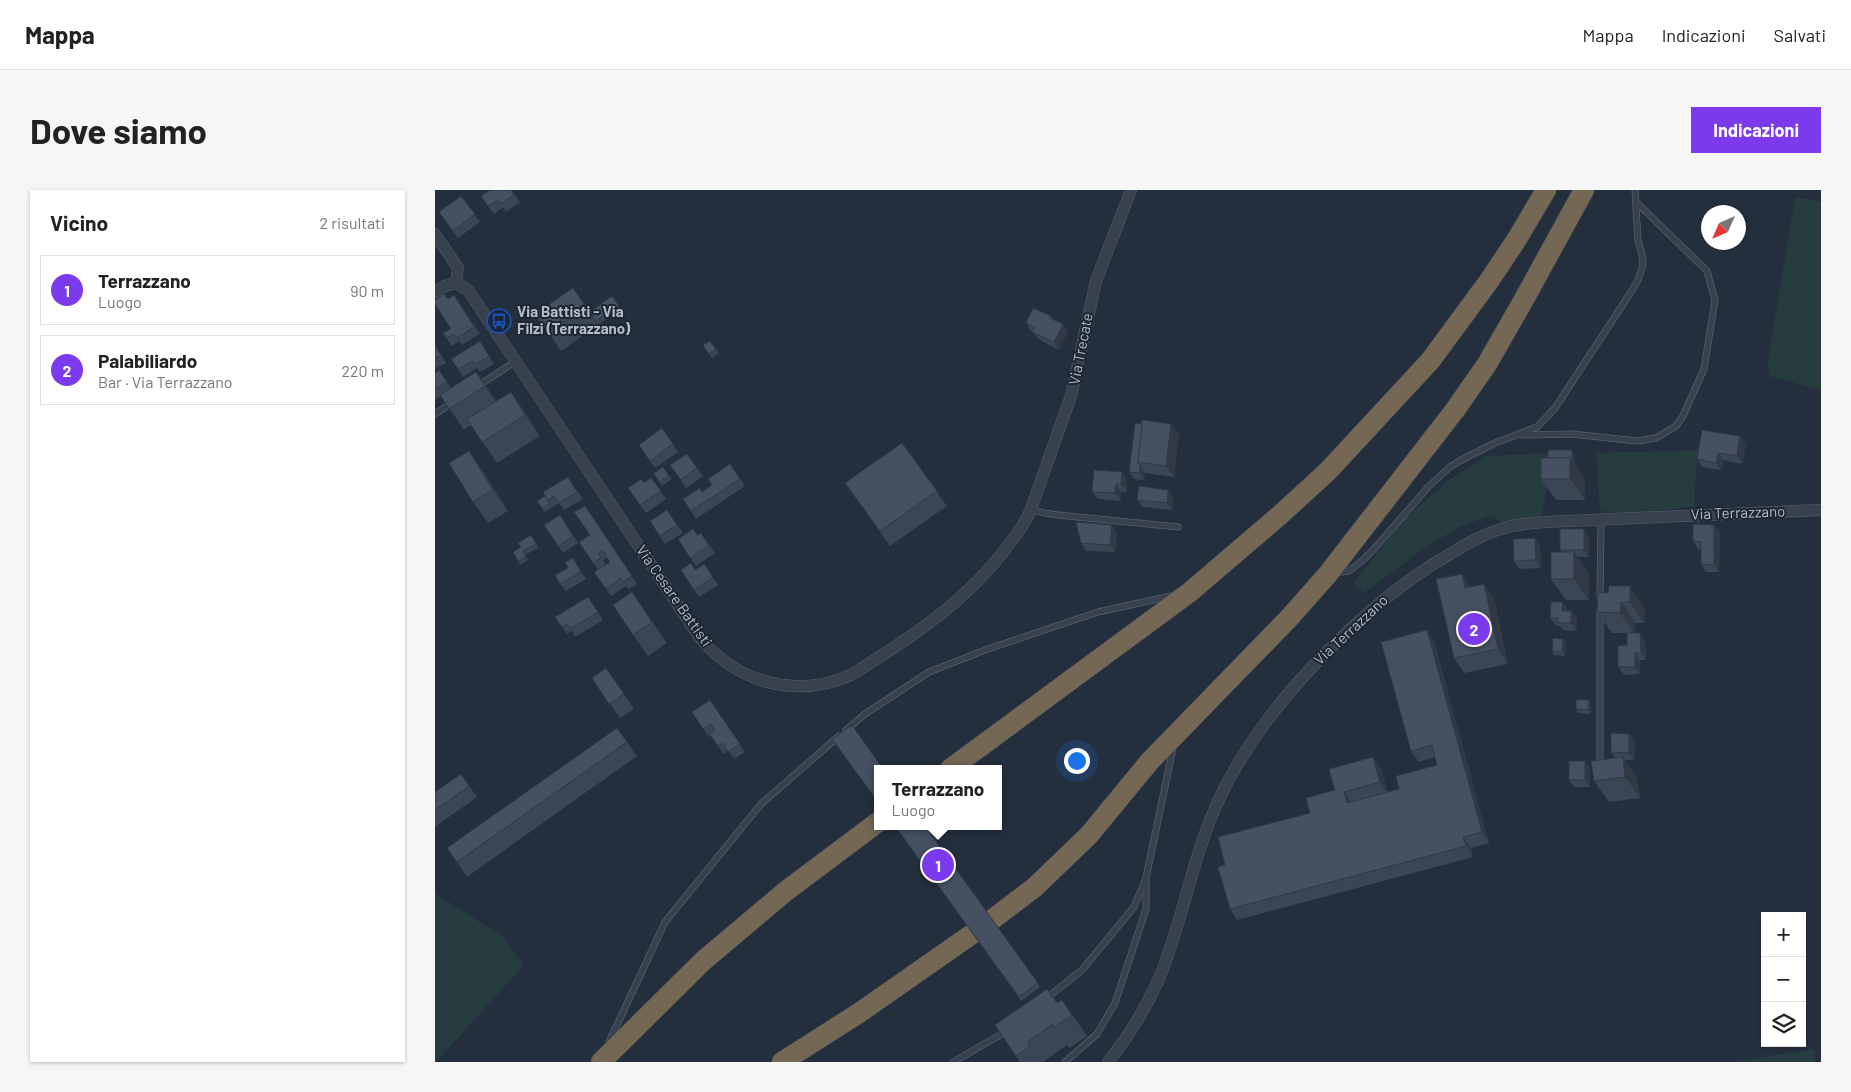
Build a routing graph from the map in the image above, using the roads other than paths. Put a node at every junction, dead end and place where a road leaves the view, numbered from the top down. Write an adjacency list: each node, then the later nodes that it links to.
1 (1131, 190): 14 (street, Via Trecate)
2 (1546, 190): 19 (highway)
3 (1584, 190): 18 (highway)
4 (1635, 190): 5 (lane)
5 (1637, 203): 13 (lane); 13 (lane)
6 (435, 234): 7 (street)
7 (457, 283): 8 (street); 9 (street, Via Cesare Battisti)
8 (435, 292)
9 (515, 361): 10 (lane); 14 (street, Via Cesare Battisti)
10 (475, 387)
11 (459, 398): 12 (lane)
12 (435, 414)
13 (1518, 435): 18 (lane)
14 (1031, 508): 17 (lane)
15 (1821, 510): 16 (street, Via Terrazzano)
16 (1601, 519): 22 (lane); 31 (street, Via Terrazzano)
17 (1178, 527)
18 (1328, 574): 20 (highway)
19 (1191, 592): 21 (highway); 27 (lane)
20 (1175, 735): 24 (lane); 28 (highway)
21 (955, 765)
22 (1600, 765)
23 (874, 825): 27 (highway)
24 (1145, 878): 25 (lane); 30 (lane)
25 (1044, 1000)
26 (1014, 1025): 29 (lane)
27 (600, 1062)
28 (782, 1062)
29 (953, 1062)
30 (1065, 1062)
31 (1108, 1062)

